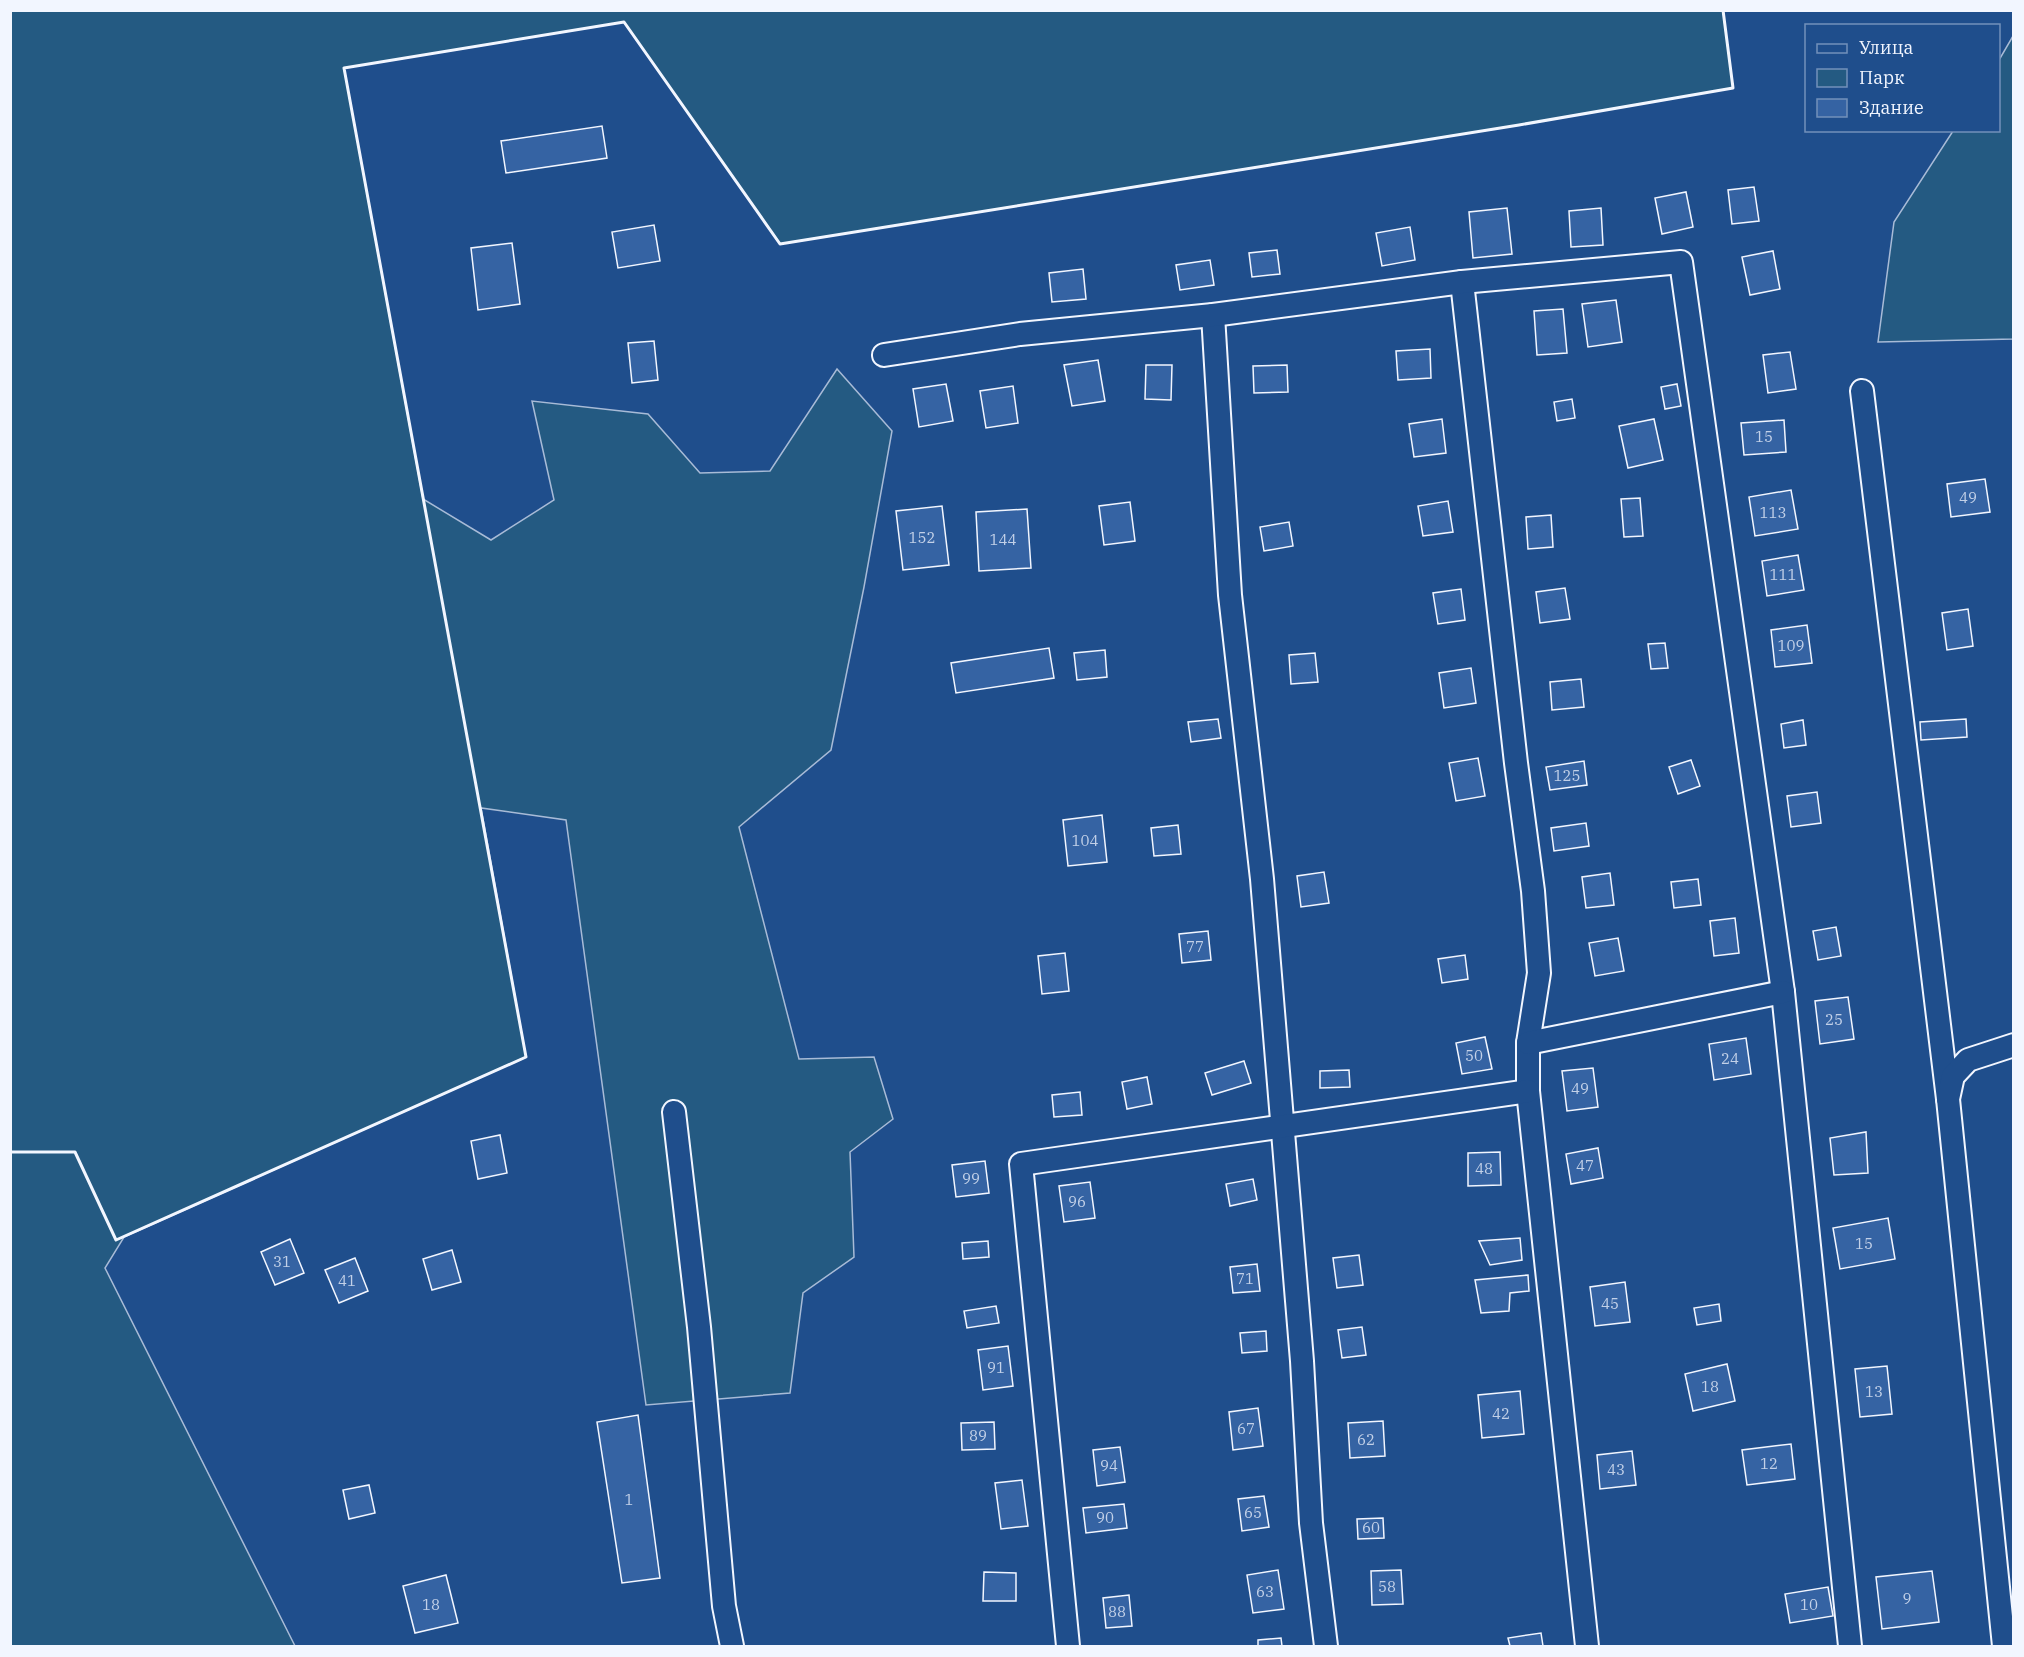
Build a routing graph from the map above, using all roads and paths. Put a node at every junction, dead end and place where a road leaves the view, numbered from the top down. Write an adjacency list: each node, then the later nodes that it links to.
1 (1462, 282): 2 (street); 5 (street); 6 (street)
2 (1213, 315): 3 (street); 11 (street)
3 (884, 355)
4 (1863, 391): 9 (street)
5 (1783, 992): 6 (street); 16 (street)
6 (1528, 1043): 8 (street)
7 (2013, 1045): 9 (street)
8 (1528, 1090): 11 (street); 15 (street)
9 (1947, 1099): 17 (street)
10 (674, 1112): 12 (street)
11 (1283, 1126): 13 (street); 14 (street)
12 (732, 1647)
13 (1068, 1647)
14 (1326, 1647)
15 (1587, 1647)
16 (1850, 1647)
17 (2004, 1647)

